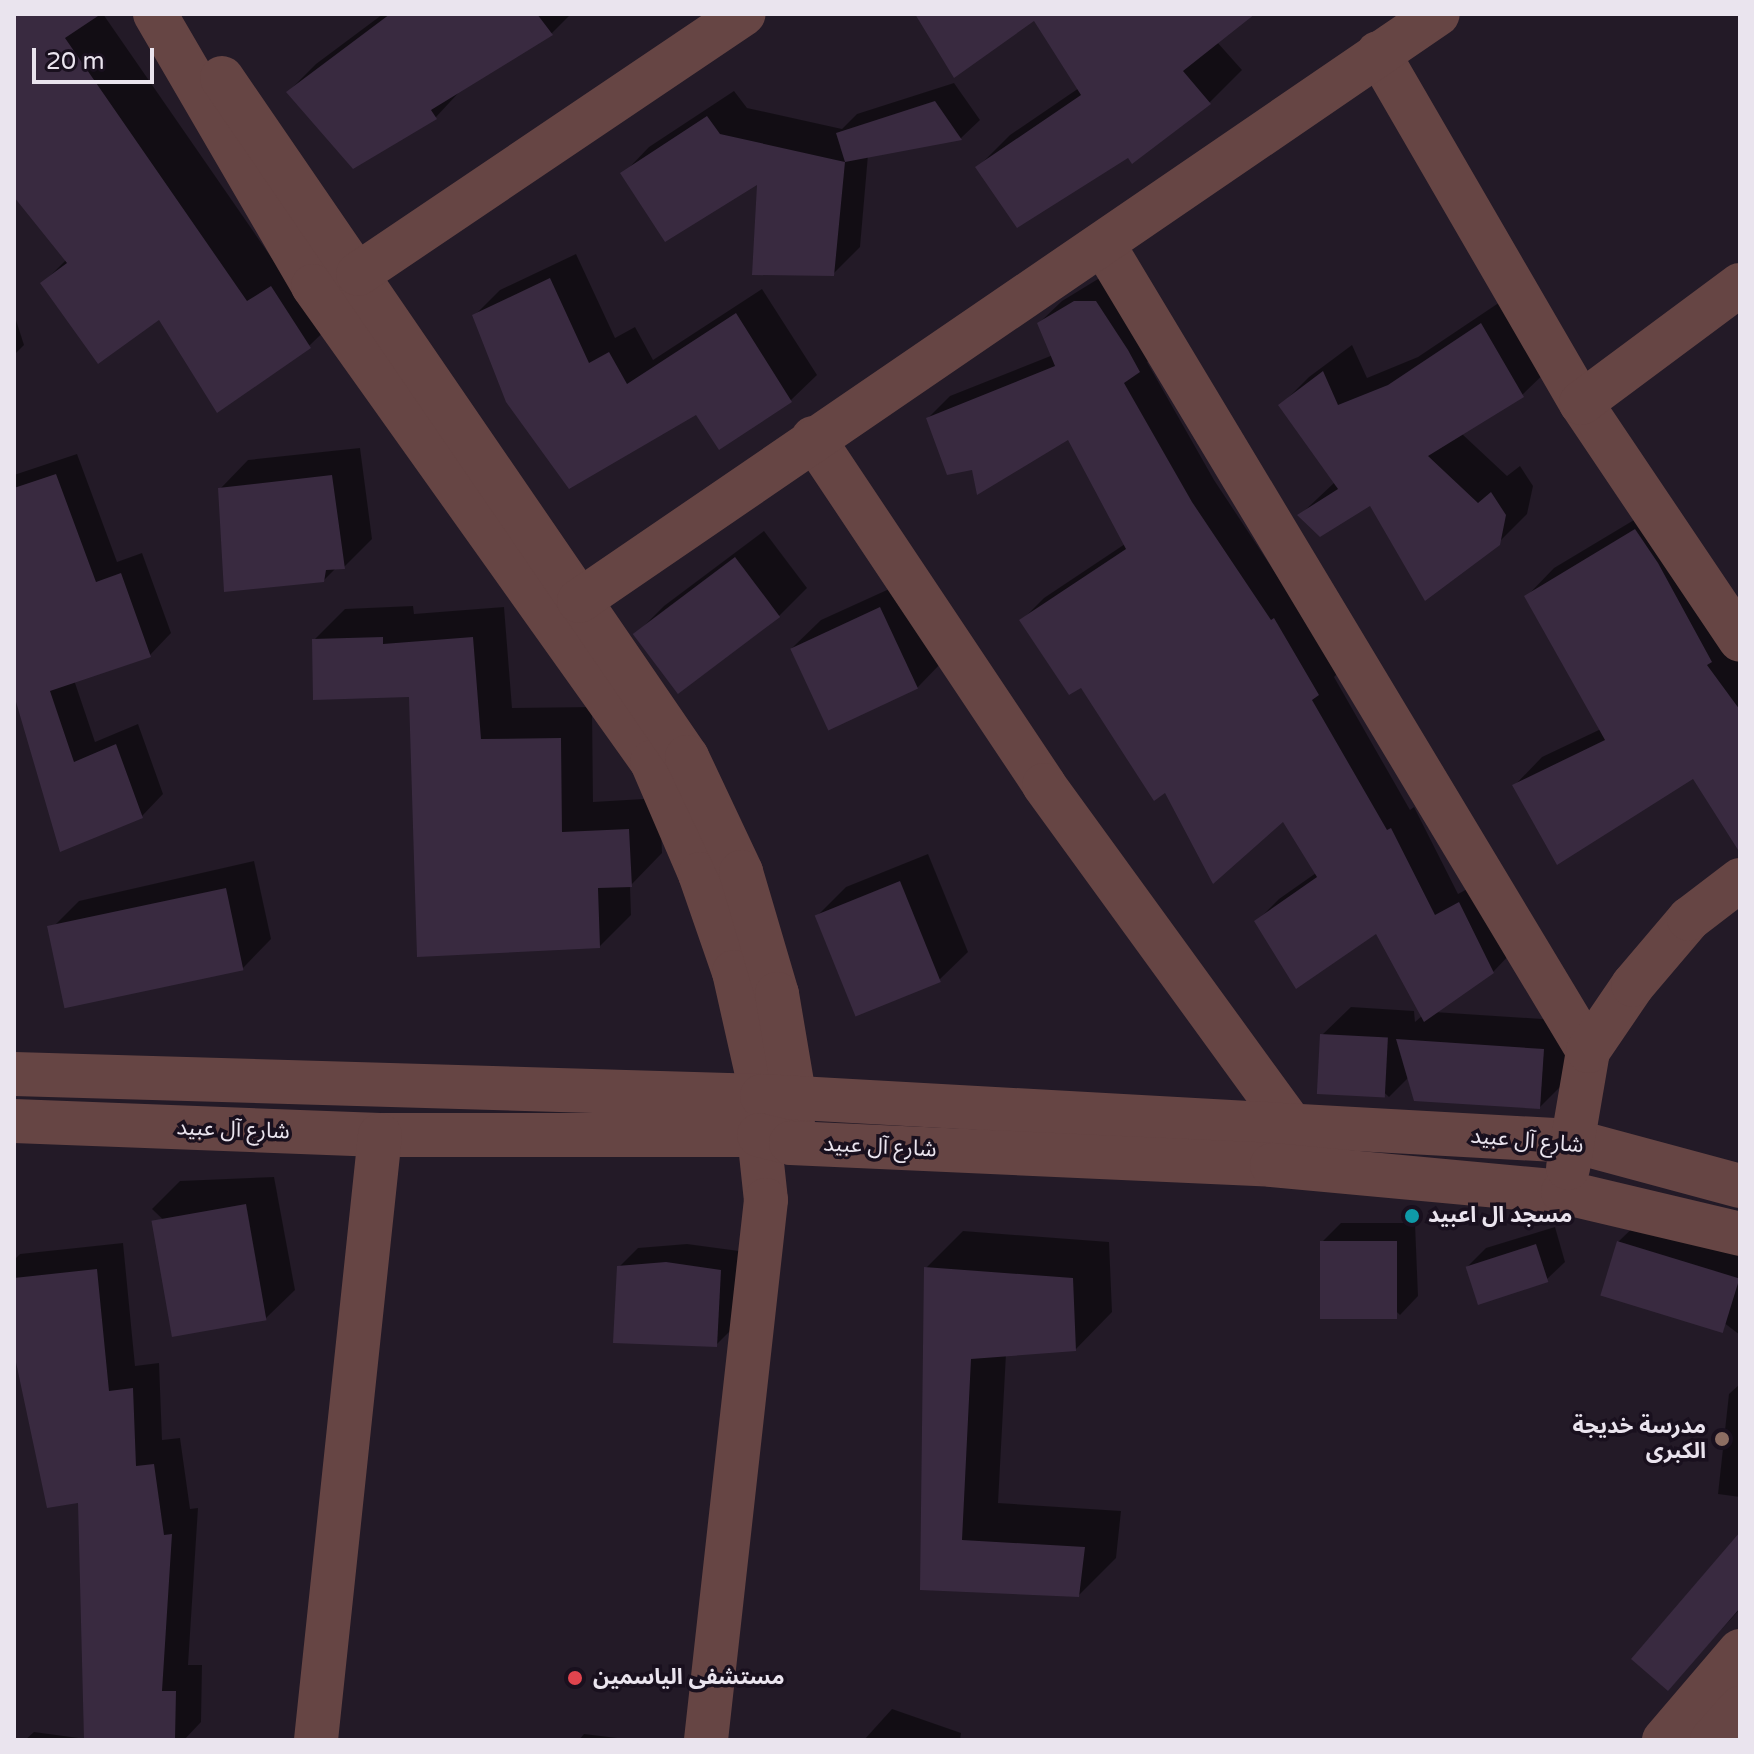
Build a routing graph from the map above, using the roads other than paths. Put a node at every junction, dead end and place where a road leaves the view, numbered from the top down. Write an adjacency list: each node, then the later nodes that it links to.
1 (155, 14): 16 (street)
2 (178, 14): 7 (street)
3 (744, 14): 7 (street)
4 (1438, 14): 5 (street)
5 (1378, 53): 6 (street); 9 (street)
6 (1103, 244): 10 (street); 14 (street)
7 (358, 274): 11 (street)
8 (1740, 285): 9 (street)
9 (1581, 403): 12 (street)
10 (813, 438): 11 (street); 18 (street)
11 (579, 601): 16 (street)
12 (1740, 640)
13 (1740, 880): 14 (street)
14 (1588, 1051): 20 (street)
15 (16, 1066): 16 (street, شارع آل عبيد)
16 (777, 1119): 18 (street, شارع آل عبيد); 19 (street, شارع آل عبيد); 22 (street, شارع آل عبيد); 27 (street)
17 (14, 1121): 19 (street, شارع آل عبيد)
18 (1291, 1125): 20 (street, شارع آل عبيد)
19 (380, 1135): 26 (street)
20 (1573, 1141): 21 (street, شارع آل عبيد); 22 (street)
21 (1740, 1186)
22 (1563, 1192): 23 (street, شارع آل عبيد)
23 (1740, 1234)
24 (1740, 1651): 28 (street)
25 (1740, 1708): 29 (street)
26 (316, 1740)
27 (706, 1740)
28 (1664, 1740)
29 (1712, 1740)

